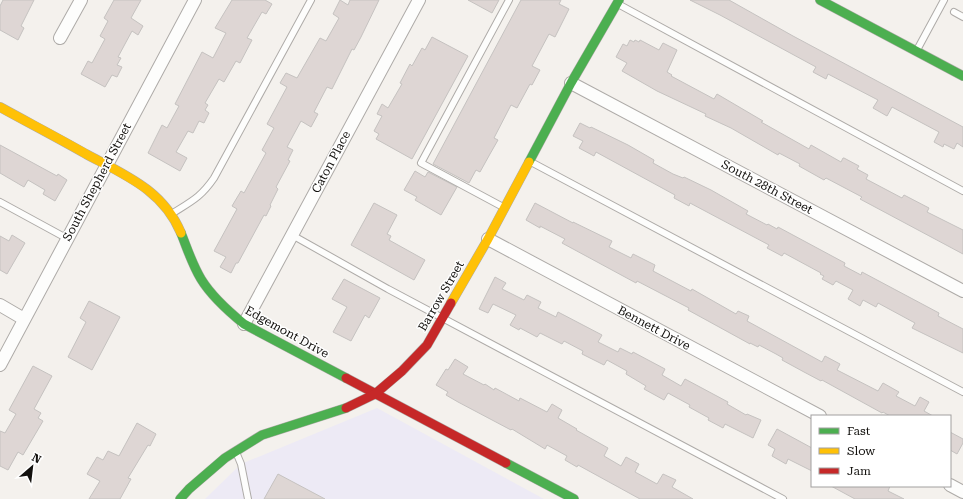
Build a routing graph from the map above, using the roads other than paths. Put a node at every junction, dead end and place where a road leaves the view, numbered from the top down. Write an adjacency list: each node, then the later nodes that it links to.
1 (81, 0): 12 (street)
2 (195, 0): 18 (street, South Shepherd Street)
3 (311, 0): 22 (lane)
4 (419, 0): 23 (street, Caton Place)
5 (509, 0): 21 (lane)
6 (820, 0): 9 (street)
7 (944, 0): 13 (lane)
8 (618, 2): 15 (street, Barrow Street); 19 (lane)
9 (835, 3): 13 (street)
10 (954, 12): 11 (lane)
11 (963, 16)
12 (60, 38)
13 (916, 51): 14 (street)
14 (963, 76)
15 (571, 83): 17 (street, Barrow Street); 26 (street, South 28th Street)
16 (0, 107): 18 (street, Edgemont Drive)
17 (529, 162): 21 (street, Barrow Street); 32 (lane)
18 (106, 165): 22 (street, Edgemont Drive); 24 (street, South Shepherd Street)
19 (963, 191)
20 (0, 202): 24 (lane)
21 (504, 208): 25 (street, Barrow Street)
22 (171, 214): 30 (street, Edgemont Drive)
23 (292, 235): 28 (lane); 30 (street, Caton Place)
24 (68, 239): 29 (street, South Shepherd Street)
25 (488, 239): 28 (street, Barrow Street); 34 (street, Bennett Drive)
26 (963, 291)
27 (0, 306): 29 (street)
28 (443, 317): 33 (street, Barrow Street); 41 (lane)
29 (24, 319): 31 (street, South Shepherd Street)
30 (244, 324): 33 (street, Edgemont Drive)
31 (0, 365)
32 (963, 392)
33 (375, 394): 35 (street, Barrow Street); 40 (street, Edgemont Drive)
34 (818, 415)
35 (236, 452): 38 (street, Barrow Street); 39 (lane)
36 (951, 486): 37 (street)
37 (963, 492)
38 (180, 499)
39 (248, 499)
40 (574, 499)
41 (783, 499)

